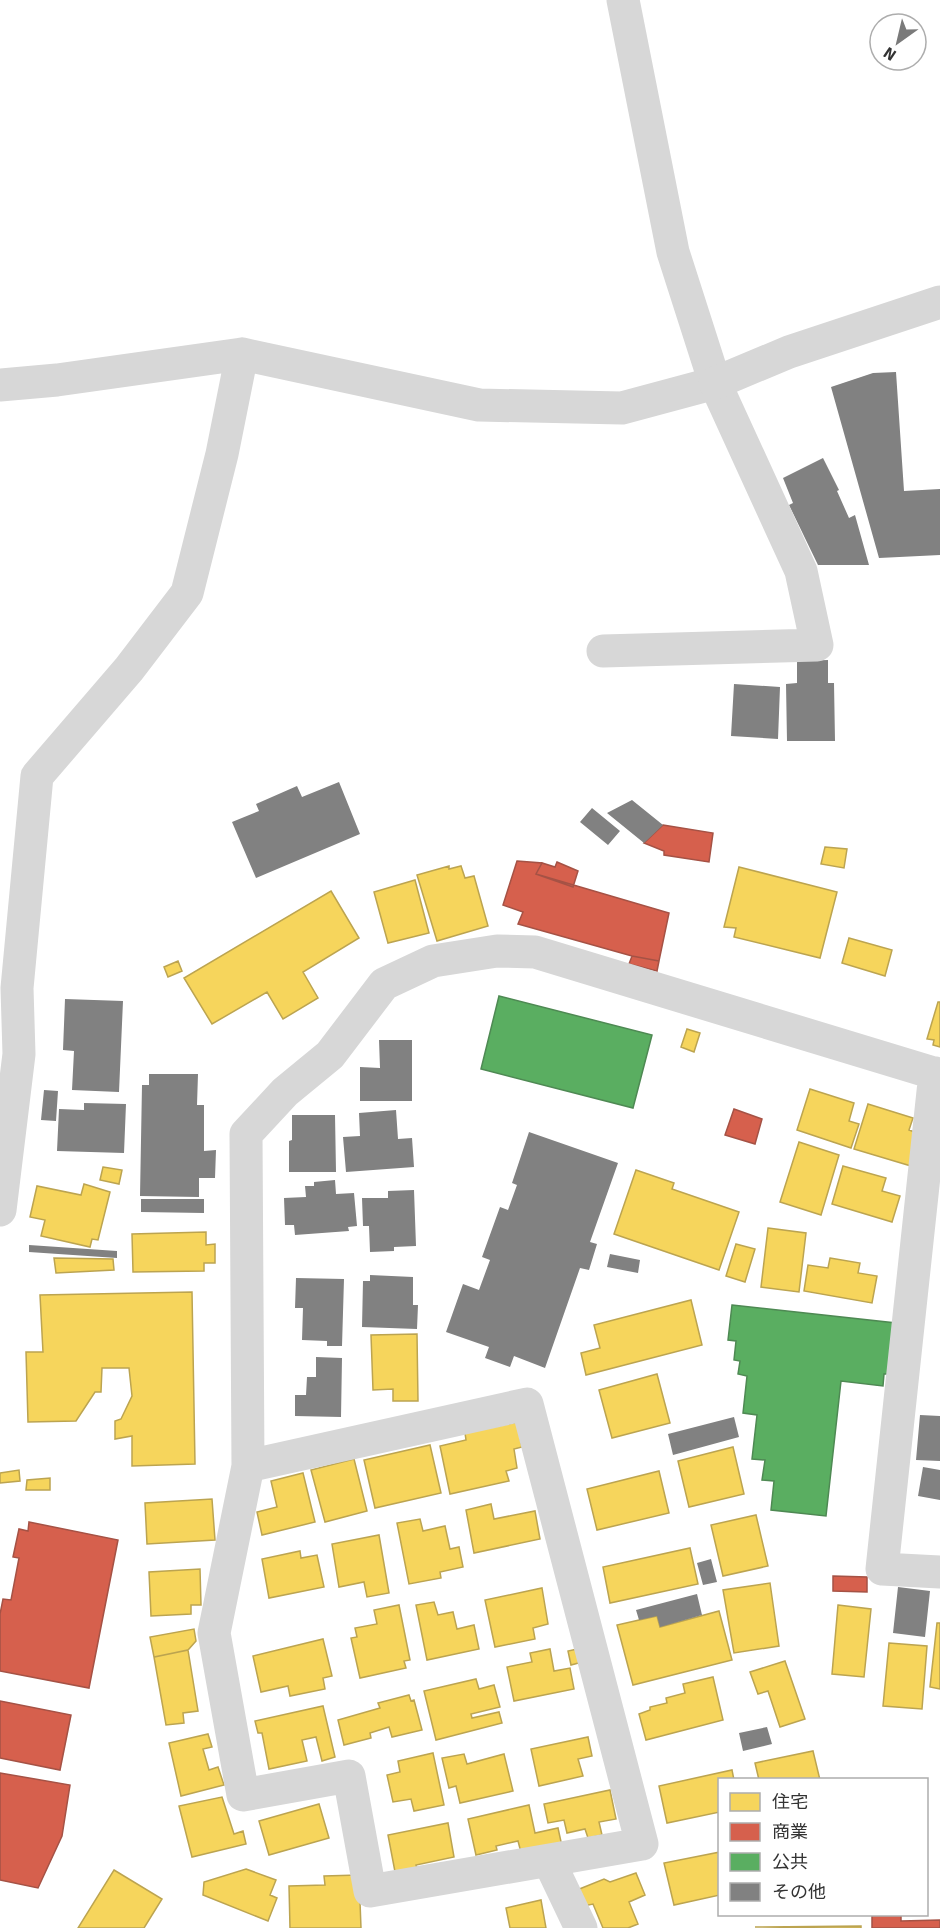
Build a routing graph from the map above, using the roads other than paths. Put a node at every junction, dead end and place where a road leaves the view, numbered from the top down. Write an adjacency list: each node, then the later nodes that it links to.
1 (623, 0): 4 (street)
2 (940, 302): 4 (street)
3 (242, 354): 4 (street); 5 (street); 8 (street)
4 (715, 383): 6 (street)
5 (0, 385)
6 (603, 651)
7 (938, 1074): 9 (street); 10 (street)
8 (0, 1210)
9 (248, 1466): 11 (street); 11 (street)
10 (940, 1572)
11 (549, 1861): 12 (street)
12 (581, 1928)

